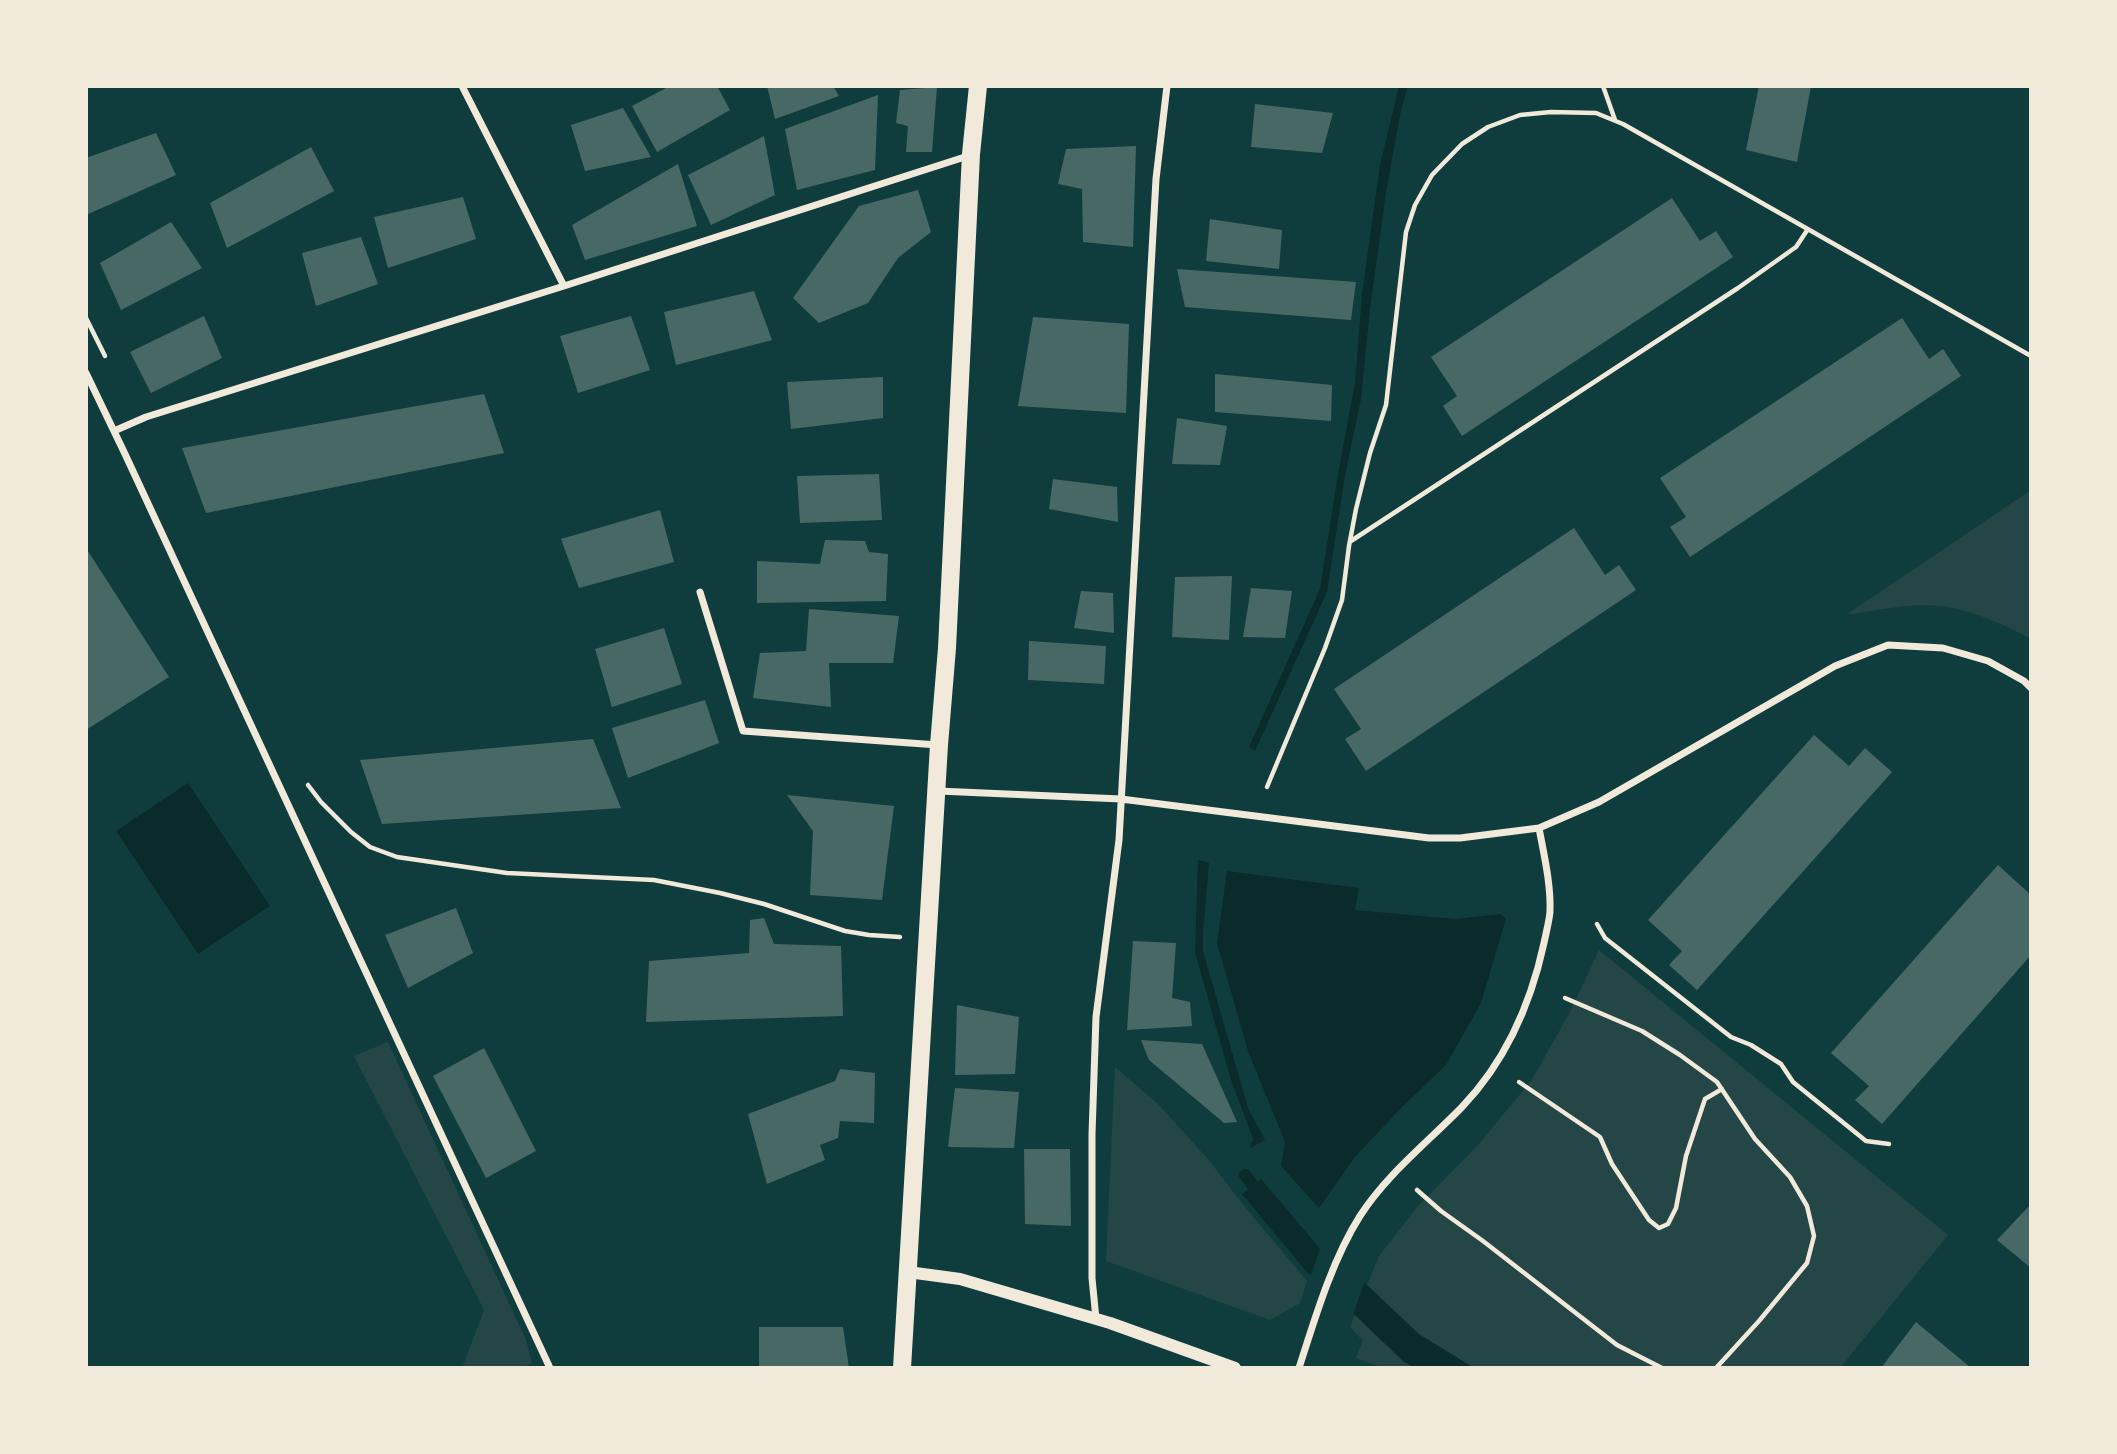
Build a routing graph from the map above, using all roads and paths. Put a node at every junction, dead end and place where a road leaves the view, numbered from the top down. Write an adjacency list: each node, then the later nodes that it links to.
1 (462, 86): 8 (street)
2 (978, 86): 6 (main road)
3 (1167, 86): 19 (street)
4 (1603, 86): 5 (path)
5 (1615, 121): 7 (path); 12 (path)
6 (971, 155): 8 (street); 15 (main road)
7 (1808, 229): 9 (path); 12 (path)
8 (564, 286): 11 (street)
9 (2031, 356)
10 (86, 373): 11 (street)
11 (114, 431): 30 (street)
12 (1350, 542): 17 (path)
13 (700, 592): 15 (street)
14 (2031, 688): 20 (street)
15 (939, 745): 18 (main road)
16 (306, 781): 22 (path)
17 (1267, 787)
18 (937, 791): 19 (street); 28 (main road)
19 (1121, 799): 20 (street); 29 (street)
20 (1539, 828): 33 (street)
21 (1597, 925): 26 (path)
22 (900, 937)
23 (1565, 998): 25 (path)
24 (1520, 1082): 25 (path)
25 (1722, 1089): 35 (path)
26 (1889, 1144)
27 (1417, 1190): 34 (path)
28 (908, 1272): 29 (street); 31 (main road)
29 (1096, 1319): 32 (street)
30 (550, 1368)
31 (901, 1368)
32 (1235, 1368)
33 (1299, 1368)
34 (1662, 1368)
35 (1716, 1368)

